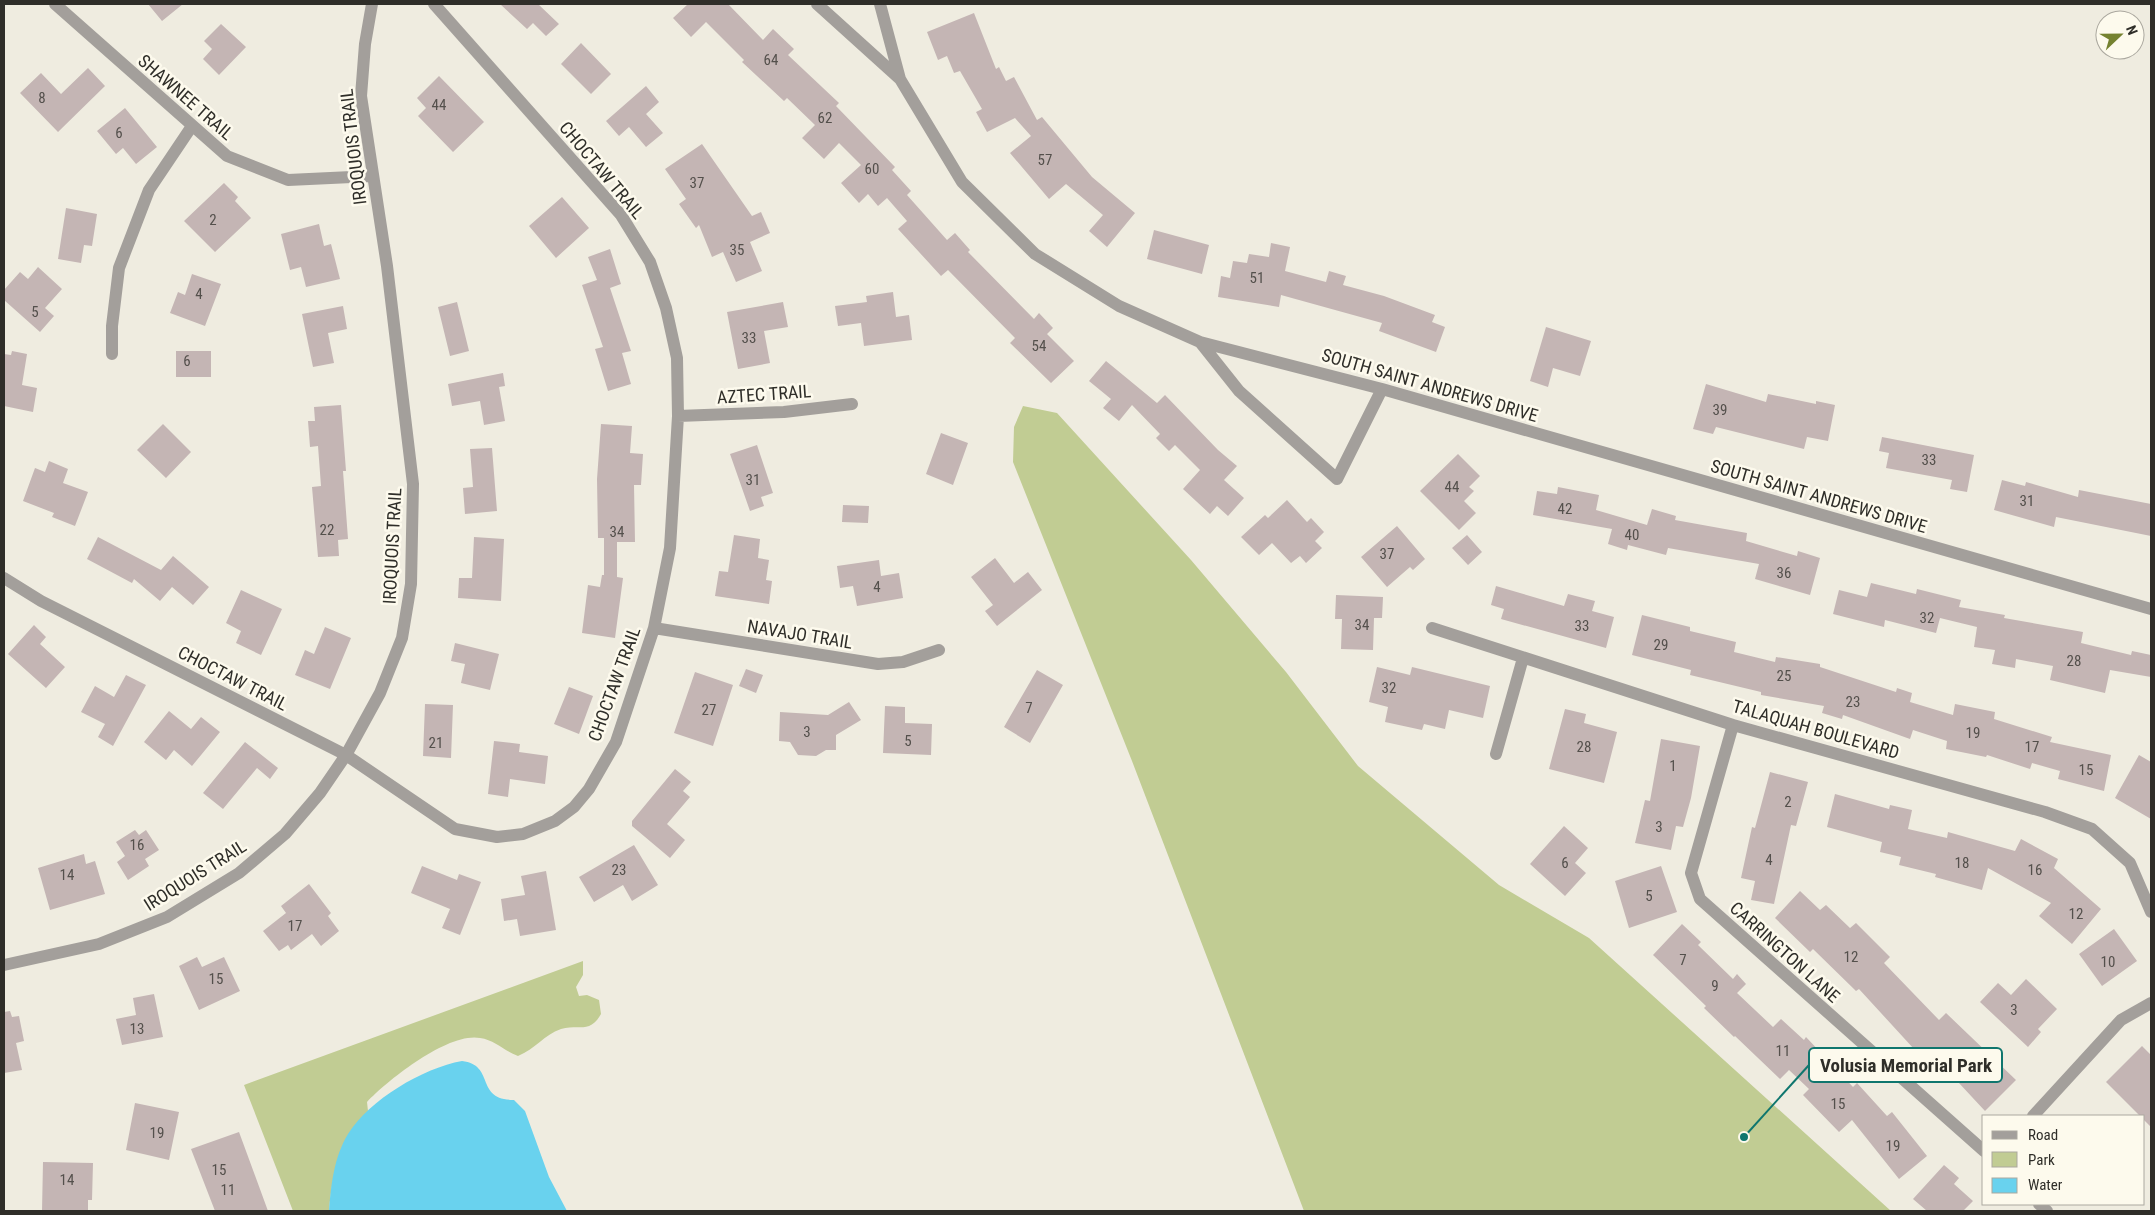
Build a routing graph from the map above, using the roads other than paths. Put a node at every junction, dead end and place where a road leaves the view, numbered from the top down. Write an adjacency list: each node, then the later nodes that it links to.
1 (55, 4): 7 (street, SHAWNEE TRAIL)
2 (372, 4): 8 (street, IROQUOIS TRAIL)
3 (434, 4): 13 (street, CHOCTAW TRAIL)
4 (817, 4): 6 (street, SOUTH SAINT ANDREWS DRIVE)
5 (880, 4): 6 (street)
6 (900, 79): 9 (street, SOUTH SAINT ANDREWS DRIVE)
7 (192, 126): 8 (street, SHAWNEE TRAIL); 10 (street)
8 (373, 176): 22 (street, IROQUOIS TRAIL)
9 (1200, 342): 11 (street, SOUTH SAINT ANDREWS DRIVE); 11 (street)
10 (112, 354)
11 (1382, 389): 15 (street, SOUTH SAINT ANDREWS DRIVE)
12 (852, 404): 13 (street, AZTEC TRAIL)
13 (678, 416): 16 (street, CHOCTAW TRAIL)
14 (4, 578): 22 (street, CHOCTAW TRAIL)
15 (2151, 609)
16 (654, 628): 18 (street, NAVAJO TRAIL); 22 (street, CHOCTAW TRAIL)
17 (1432, 628): 19 (street, TALAQUAH BOULEVARD)
18 (939, 650)
19 (1523, 658): 20 (street, TALAQUAH BOULEVARD); 21 (street)
20 (1733, 724): 23 (street, TALAQUAH BOULEVARD); 27 (street, CARRINGTON LANE)
21 (1496, 754)
22 (346, 755): 24 (street, IROQUOIS TRAIL)
23 (2151, 912)
24 (4, 965)
25 (2151, 1003): 26 (street)
26 (2034, 1115)
27 (1982, 1149)

